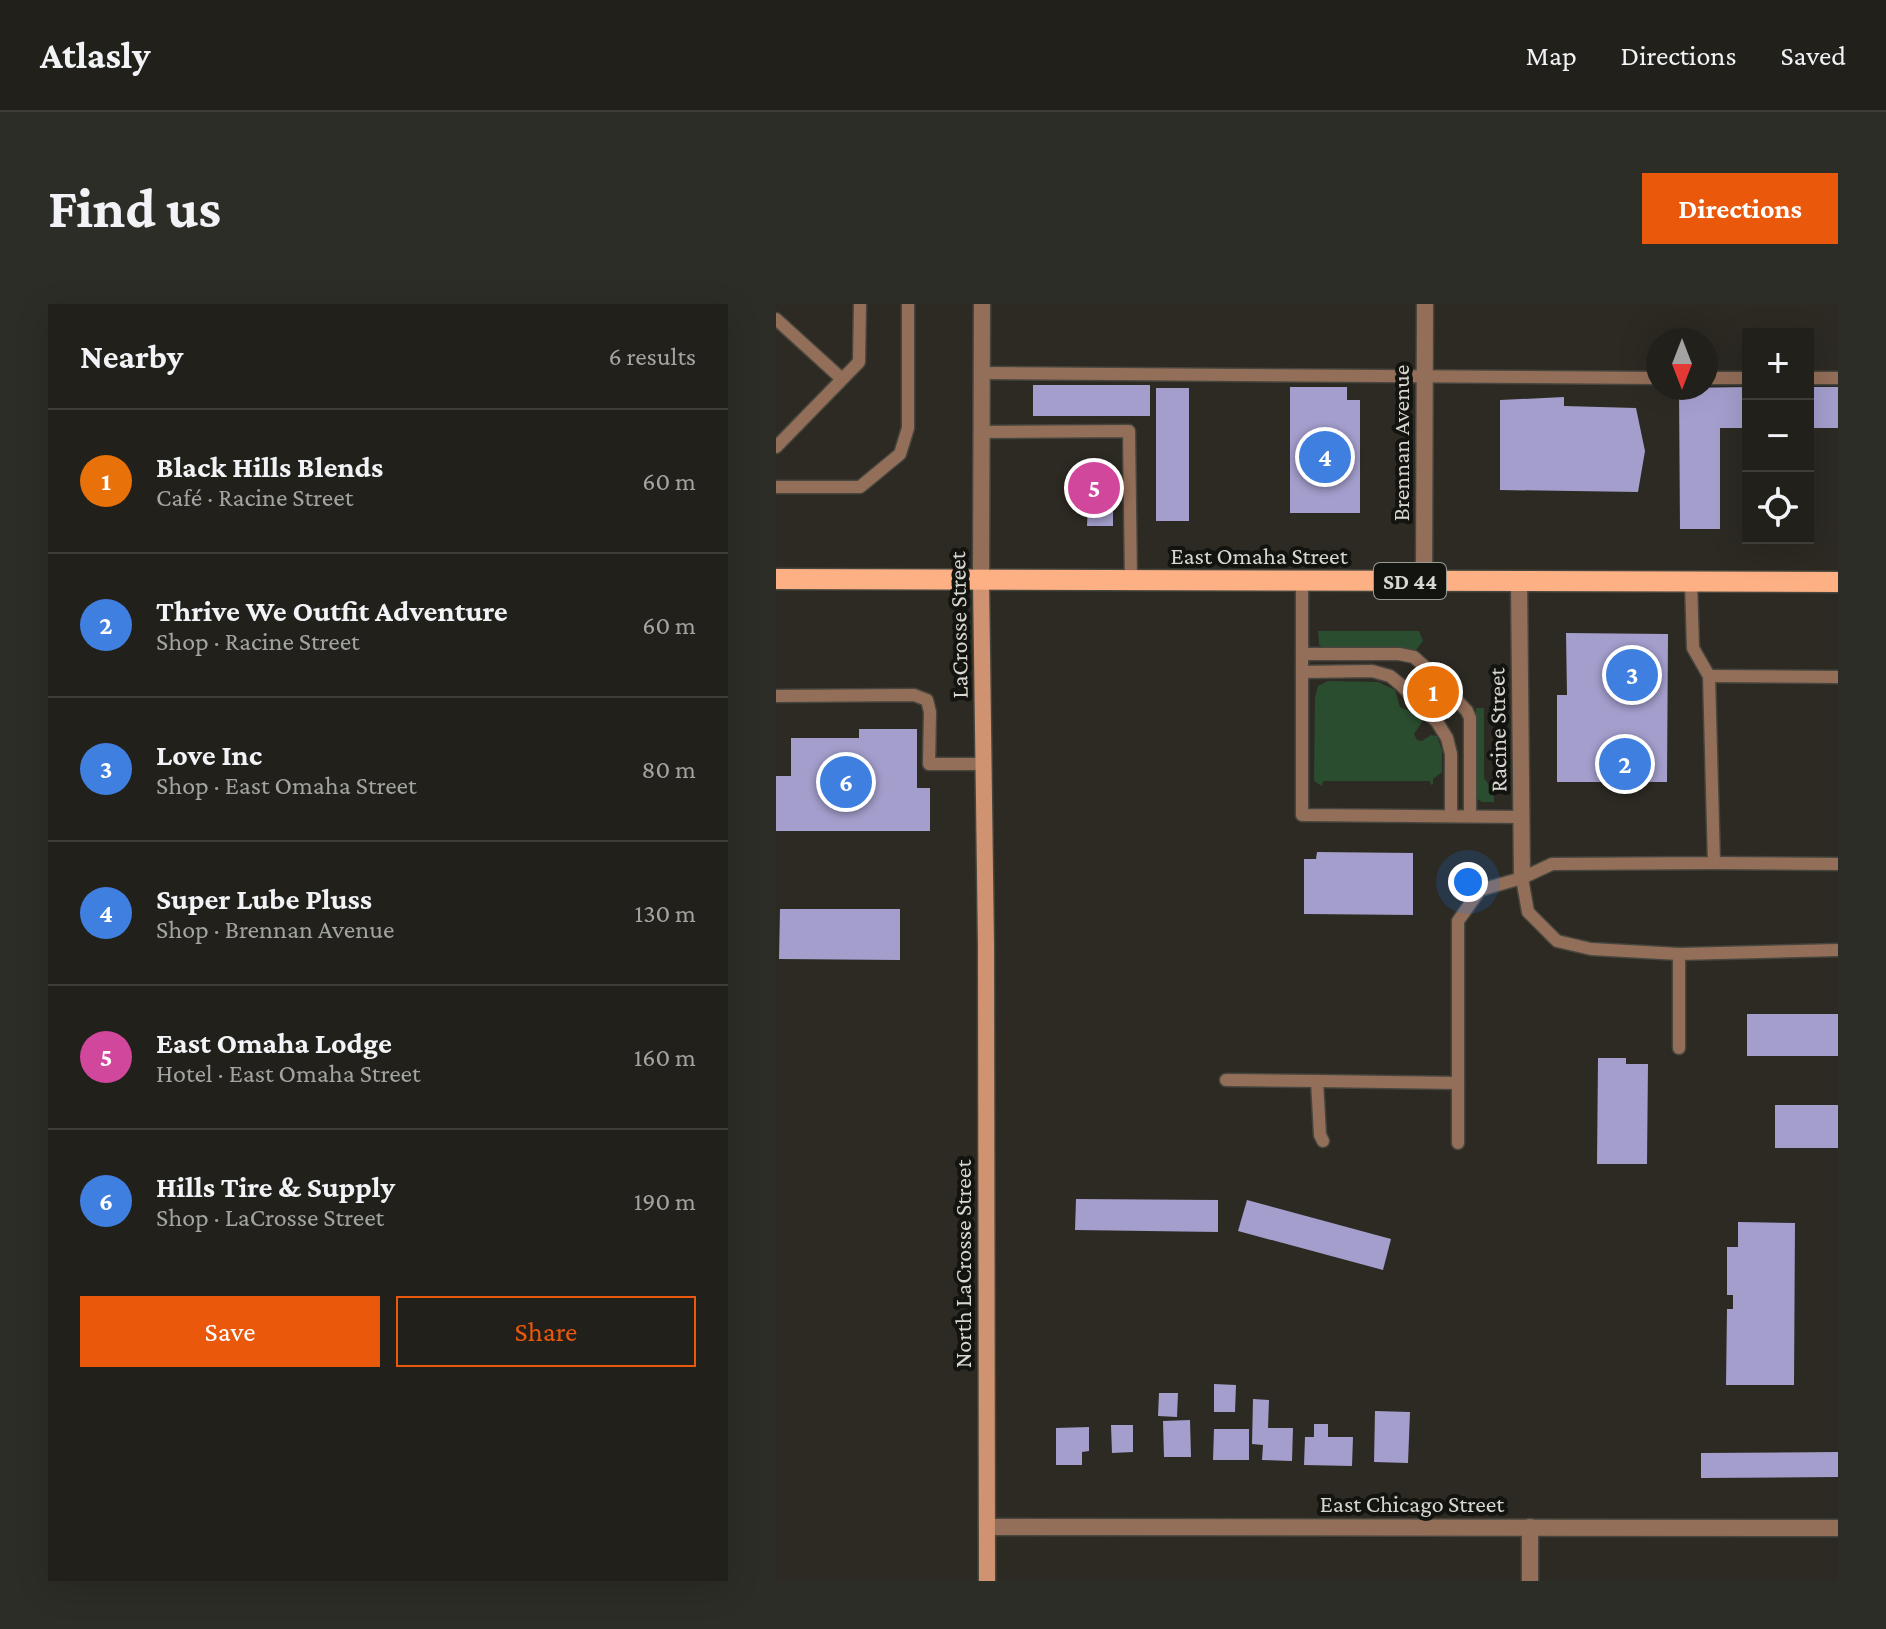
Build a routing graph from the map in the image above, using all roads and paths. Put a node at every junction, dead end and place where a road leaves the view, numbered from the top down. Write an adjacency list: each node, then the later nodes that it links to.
1 (860, 304): 13 (lane)
2 (908, 304): 16 (lane)
3 (982, 304): 6 (street, LaCrosse Street)
4 (1425, 304): 7 (street, Brennan Avenue)
5 (776, 319): 13 (lane)
6 (982, 373): 7 (lane); 14 (street, LaCrosse Street)
7 (1424, 378): 8 (lane); 21 (street, Brennan Avenue)
8 (1646, 378)
9 (1718, 378): 10 (lane)
10 (1742, 378)
11 (1814, 378): 12 (lane)
12 (1838, 378)
13 (842, 379): 15 (lane)
14 (982, 432): 18 (street, LaCrosse Street); 19 (lane)
15 (776, 447)
16 (776, 487)
17 (776, 579): 18 (main road, East Omaha Street / SD 44)
18 (981, 580): 19 (main road, East Omaha Street / SD 44); 30 (main road, LaCrosse Street)
19 (1131, 581): 20 (main road, East Omaha Street / SD 44)
20 (1302, 581): 21 (main road, East Omaha Street / SD 44); 25 (lane)
21 (1424, 581): 22 (main road, East Omaha Street / SD 44)
22 (1519, 581): 23 (main road, East Omaha Street / SD 44); 33 (street, Racine Street)
23 (1691, 582): 24 (main road, East Omaha Street / SD 44); 27 (lane)
24 (1838, 582)
25 (1302, 654): 26 (lane); 32 (lane)
26 (1302, 672): 31 (lane); 31 (lane)
27 (1709, 676): 28 (lane); 34 (lane)
28 (1838, 677)
29 (776, 696): 30 (lane)
30 (984, 764): 37 (main road, LaCrosse Street)
31 (1451, 816): 32 (lane)
32 (1470, 816): 33 (lane)
33 (1522, 817): 36 (street, Racine Street)
34 (1714, 863): 35 (lane); 36 (lane)
35 (1838, 864)
36 (1522, 878): 39 (lane); 43 (lane)
37 (986, 946): 46 (main road, North LaCrosse Street)
38 (1838, 950): 39 (lane)
39 (1679, 954): 40 (lane)
40 (1679, 1048)
41 (1226, 1080): 42 (lane)
42 (1317, 1081): 43 (lane); 44 (lane)
43 (1458, 1083): 45 (lane)
44 (1323, 1141)
45 (1458, 1143)
46 (987, 1527): 47 (street, East Chicago Street); 49 (main road, North LaCrosse Street)
47 (1530, 1527): 48 (street, East Chicago Street); 50 (street)
48 (1838, 1528)
49 (987, 1581)
50 (1530, 1581)

